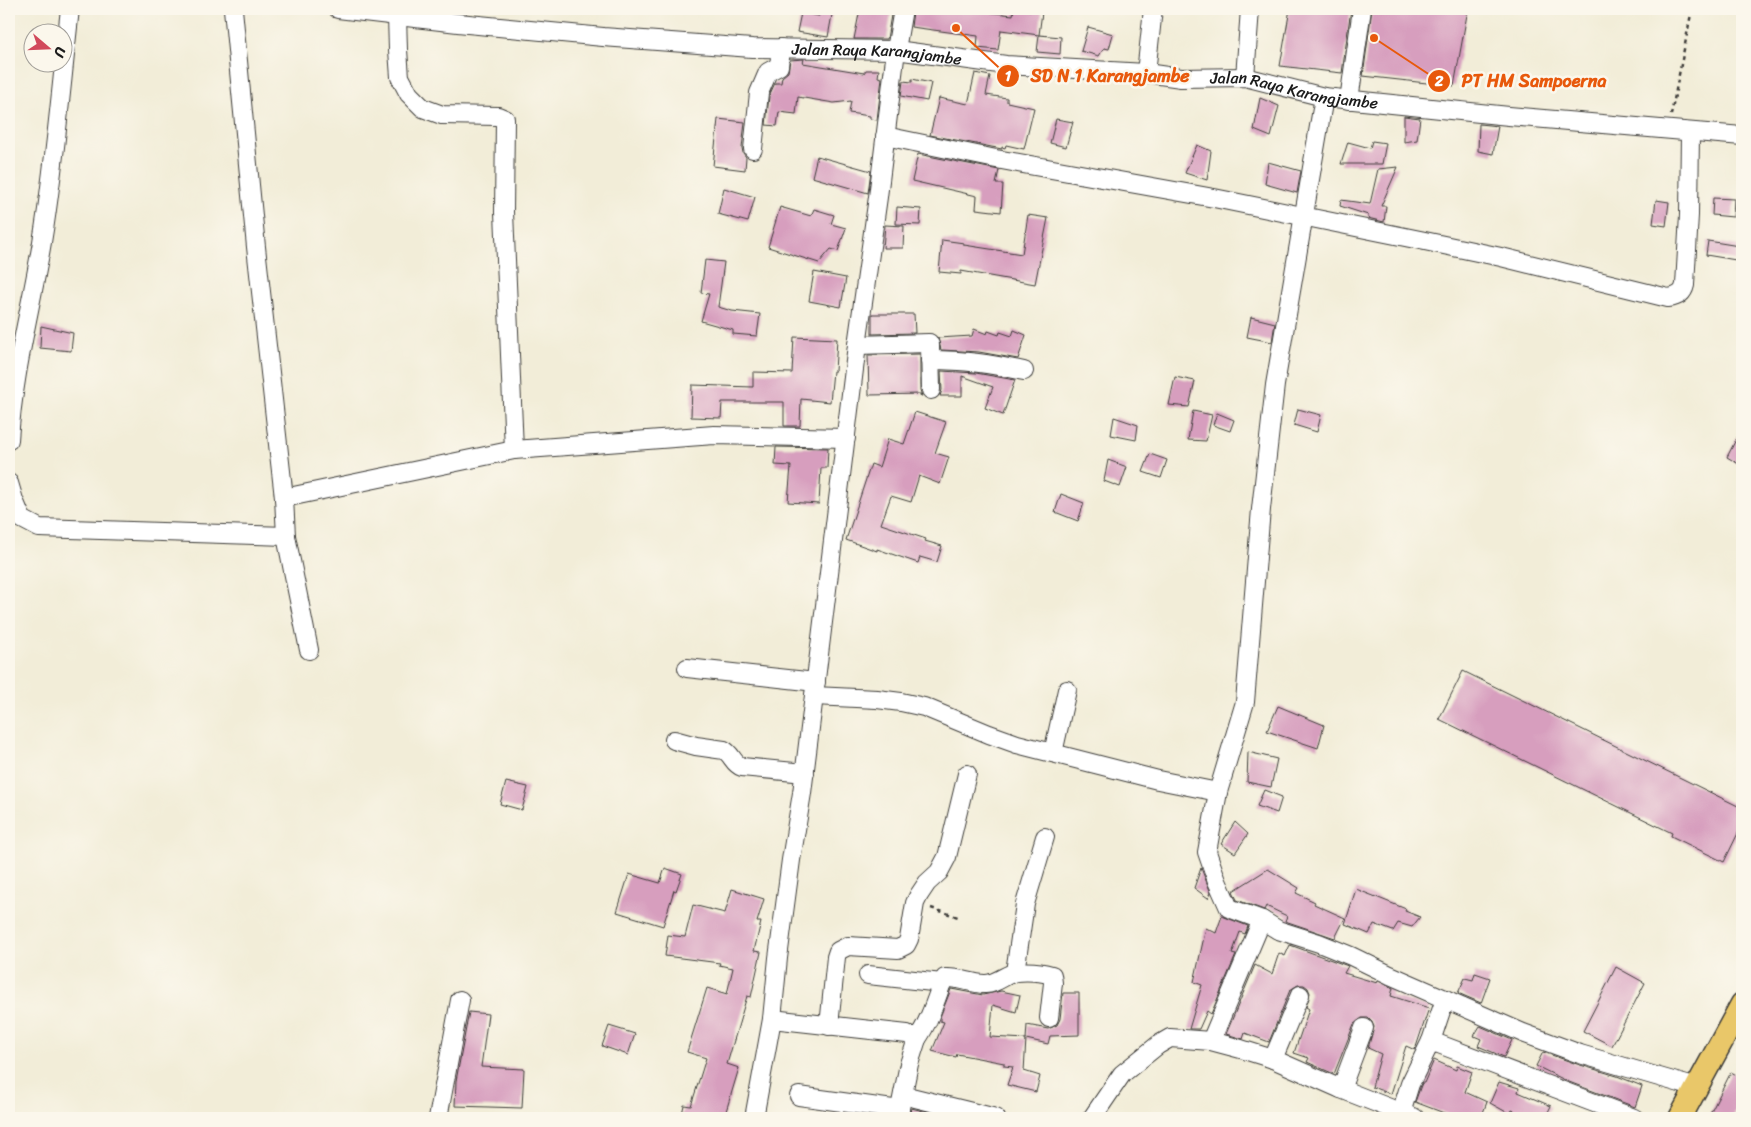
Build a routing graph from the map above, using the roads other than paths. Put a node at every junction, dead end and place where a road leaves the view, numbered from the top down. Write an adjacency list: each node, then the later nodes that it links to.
1 (70, 9): 25 (street)
2 (233, 9): 28 (street)
3 (338, 9): 8 (street, Jalan Raya Karangjambe)
4 (903, 9): 10 (street)
5 (1153, 9): 11 (street)
6 (1250, 9): 12 (street)
7 (1362, 9): 14 (street)
8 (398, 16): 9 (street, Jalan Raya Karangjambe); 26 (street)
9 (781, 48): 10 (street, Jalan Raya Karangjambe); 18 (street)
10 (896, 50): 11 (street, Jalan Raya Karangjambe); 16 (street)
11 (1146, 73): 12 (street, Jalan Raya Karangjambe)
12 (1245, 77): 13 (street, Jalan Raya Karangjambe)
13 (1324, 98): 14 (street, Jalan Raya Karangjambe); 19 (street)
14 (1349, 100): 15 (street, Jalan Raya Karangjambe)
15 (1690, 133): 17 (street, Jalan Raya Karangjambe); 19 (street)
16 (885, 136): 19 (street); 20 (street)
17 (1742, 136)
18 (753, 149)
19 (1305, 216): 38 (street)
20 (856, 345): 21 (street); 24 (street)
21 (930, 360): 22 (street); 23 (street)
22 (1024, 371)
23 (931, 390)
24 (846, 438): 26 (street); 32 (street)
25 (9, 440)
26 (514, 450): 28 (street)
27 (9, 483): 29 (street)
28 (284, 498): 29 (street)
29 (286, 536): 30 (street)
30 (309, 650)
31 (687, 668): 32 (street)
32 (815, 689): 35 (street); 36 (street)
33 (1067, 690): 35 (street)
34 (674, 740): 36 (street)
35 (1053, 753): 38 (street)
36 (805, 773): 49 (street)
37 (967, 774): 50 (street)
38 (1218, 792): 40 (street)
39 (1045, 838): 41 (street)
40 (1262, 920): 45 (street); 53 (street)
41 (1015, 972): 43 (street); 48 (street)
42 (868, 975): 43 (street)
43 (942, 982): 52 (street)
44 (1300, 995): 55 (street)
45 (1446, 999): 54 (street); 56 (street)
46 (460, 1000): 61 (street)
47 (1742, 1004): 56 (main road)
48 (1049, 1018)
49 (772, 1019): 50 (street); 62 (street)
50 (829, 1026): 52 (street)
51 (1364, 1028): 57 (street)
52 (917, 1039): 59 (street)
53 (1211, 1041): 55 (street); 64 (street)
54 (1431, 1041): 60 (street); 65 (street)
55 (1273, 1060): 57 (street)
56 (1697, 1088): 66 (main road)
57 (1341, 1089): 60 (street)
58 (799, 1096): 59 (street)
59 (900, 1108): 63 (street)
60 (1408, 1116)
61 (438, 1118)
62 (754, 1118)
63 (996, 1118)
64 (1092, 1118)
65 (1634, 1118)
66 (1680, 1118)

